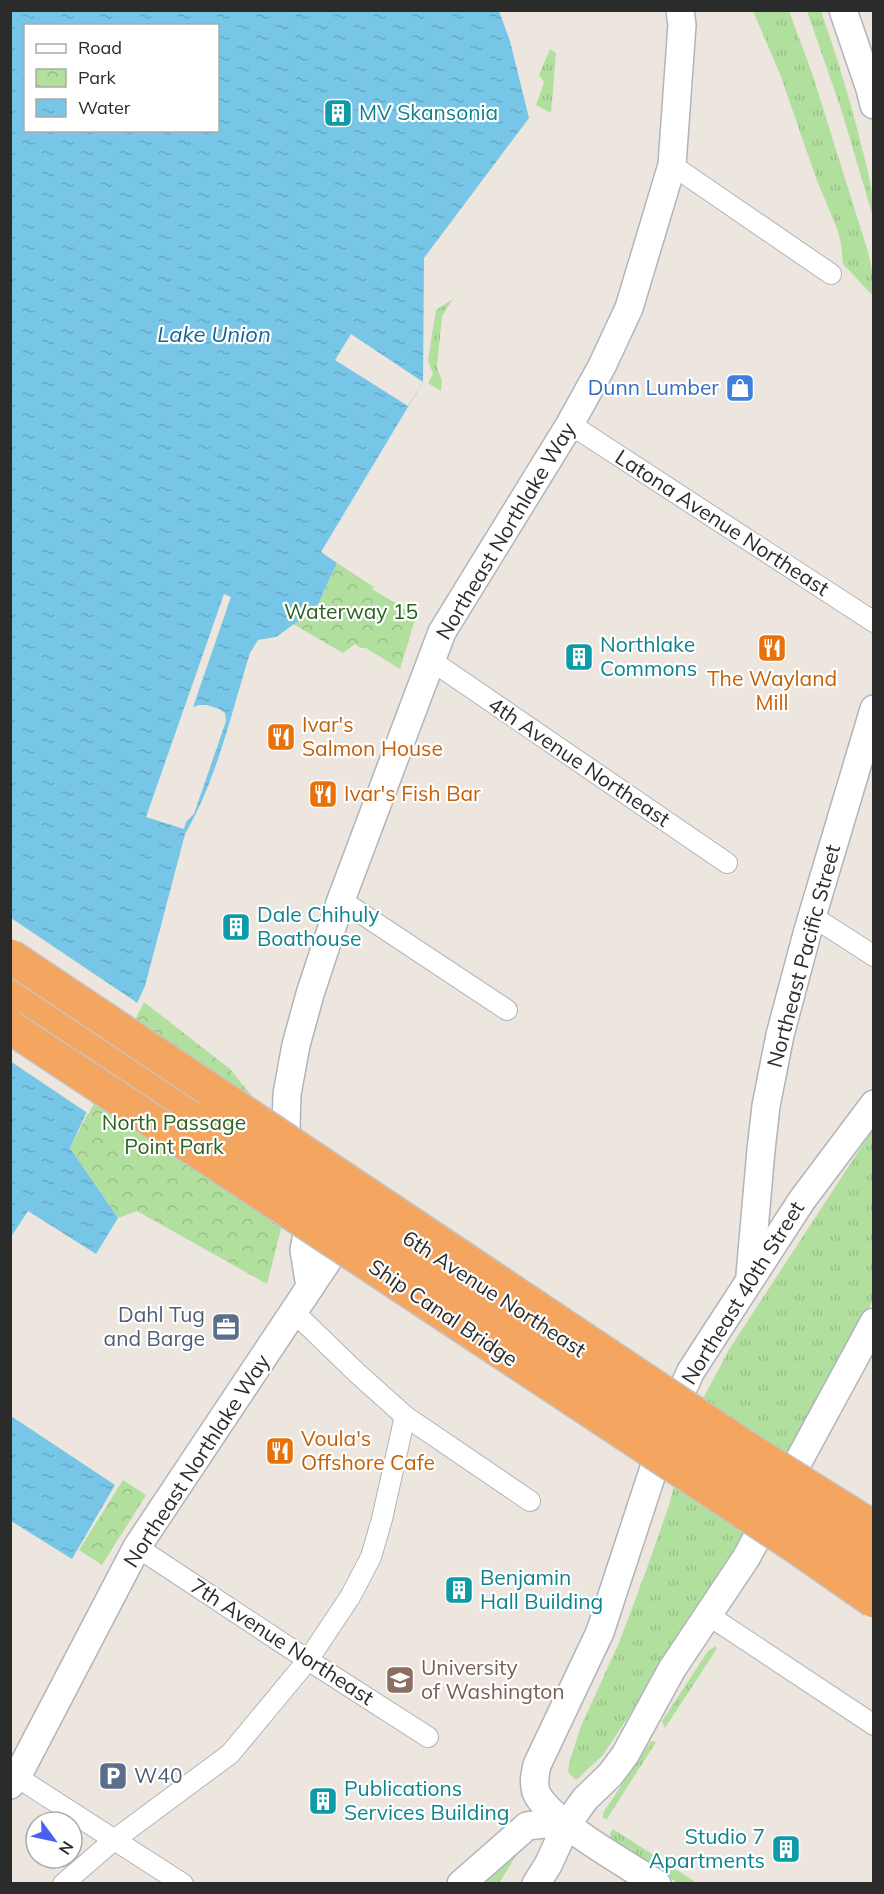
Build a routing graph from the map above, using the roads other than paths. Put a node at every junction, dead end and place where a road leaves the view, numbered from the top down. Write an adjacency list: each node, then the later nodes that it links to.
1 (681, 10): 4 (street, Northeast Northlake Way)
2 (843, 10): 3 (street)
3 (873, 105)
4 (672, 165): 5 (street); 6 (street, Northeast Northlake Way)
5 (831, 274)
6 (570, 424): 7 (street, Latona Avenue Northeast); 8 (street, Northeast Northlake Way)
7 (873, 622)
8 (432, 661): 10 (street, 4th Avenue Northeast); 11 (street, Northeast Northlake Way)
9 (873, 709): 12 (street, Northeast Pacific Street)
10 (727, 863)
11 (341, 900): 16 (street); 19 (street, Northeast Northlake Way)
12 (812, 916): 14 (street); 22 (street, Northeast Pacific Street)
13 (10, 956): 30 (highway, bridge)
14 (873, 956)
15 (10, 994): 28 (highway, Ship Canal Bridge, bridge)
16 (507, 1011)
17 (10, 1027): 33 (highway, Ship Canal Bridge, bridge)
18 (873, 1104): 22 (street, Northeast 40th Street)
19 (316, 1179): 20 (street, 6th Avenue Northeast); 23 (street)
20 (362, 1208): 21 (street, 6th Avenue Northeast); 23 (street, Northeast Northlake Way)
21 (403, 1235): 23 (street); 26 (street, 6th Avenue Northeast)
22 (750, 1279): 26 (street, Northeast 40th Street)
23 (310, 1287): 24 (street, Northeast Northlake Way)
24 (294, 1312): 27 (street); 31 (street, Northeast Northlake Way)
25 (873, 1322): 35 (street)
26 (673, 1410): 40 (street, Northeast 40th Street)
27 (405, 1416): 29 (street); 36 (street)
28 (715, 1463): 32 (highway, Ship Canal Bridge, bridge); 34 (highway, bridge)
29 (530, 1501)
30 (873, 1528)
31 (137, 1547): 36 (street, 7th Avenue Northeast); 39 (street, Northeast Northlake Way)
32 (873, 1566)
33 (873, 1601)
34 (873, 1611)
35 (708, 1615): 37 (street); 40 (street)
36 (308, 1660): 38 (street, 7th Avenue Northeast); 41 (street)
37 (873, 1725)
38 (428, 1737)
39 (14, 1781): 41 (street)
40 (566, 1826): 44 (street); 45 (street); 46 (street)
41 (114, 1840): 42 (street); 43 (street)
42 (63, 1884)
43 (183, 1884)
44 (461, 1884)
45 (536, 1884)
46 (657, 1884)

